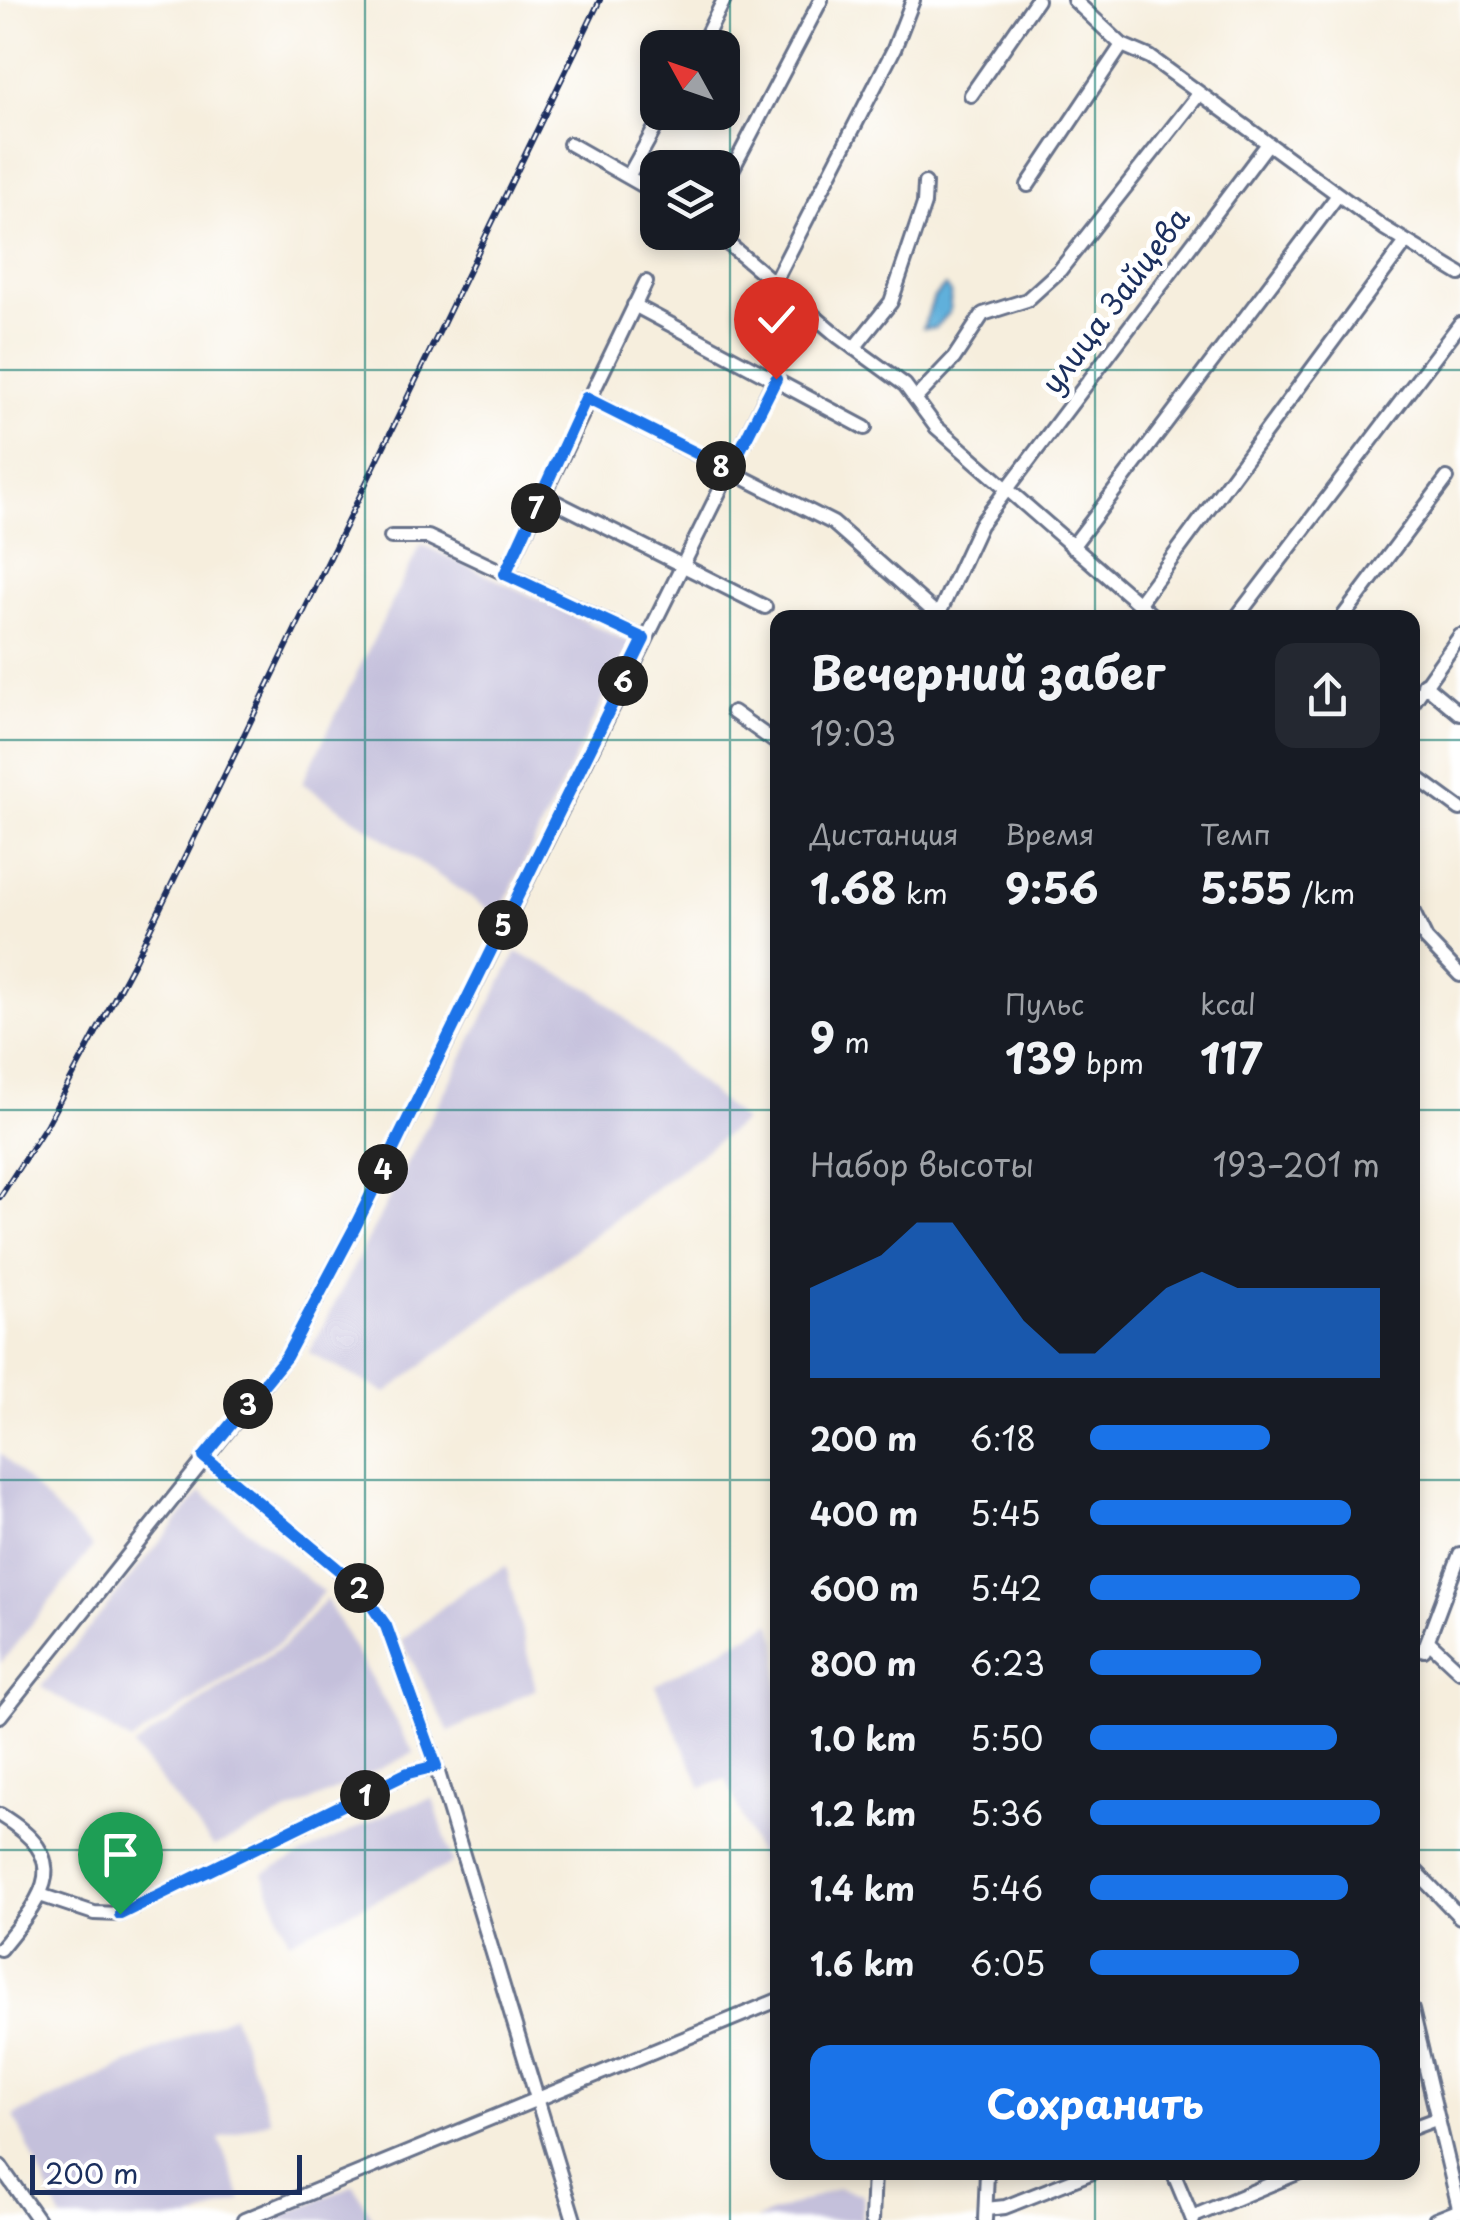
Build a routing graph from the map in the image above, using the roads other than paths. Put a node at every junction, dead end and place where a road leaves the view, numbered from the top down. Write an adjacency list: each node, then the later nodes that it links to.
1 (724, 0): 6 (street)
2 (821, 0): 13 (street)
3 (913, 0): 23 (street)
4 (1037, 0): 9 (street)
5 (1074, 0): 7 (street)
6 (709, 30)
7 (1122, 44): 8 (street); 17 (street)
8 (1199, 94): 12 (street); 29 (street)
9 (971, 95)
10 (654, 130): 14 (street)
11 (570, 144): 14 (street)
12 (1267, 145): 18 (street); 33 (street, улица Зайцева)
13 (740, 155)
14 (629, 175): 15 (street)
15 (640, 182)
16 (925, 183): 26 (street)
17 (1028, 186)
18 (1338, 195): 19 (street); 36 (street)
19 (1406, 242): 21 (street); 39 (street)
20 (736, 250): 23 (street)
21 (1460, 274)
22 (646, 282): 24 (street)
23 (774, 282): 26 (street)
24 (634, 305): 27 (street); 28 (street)
25 (1460, 324): 44 (street)
26 (854, 348): 29 (street)
27 (776, 379): 30 (street); 31 (street)
28 (586, 398): 31 (street); 34 (street)
29 (916, 398): 33 (street)
30 (865, 428)
31 (730, 470): 37 (street); 41 (street)
32 (1447, 478): 45 (street)
33 (1006, 488): 36 (street); 42 (street, улица Зайцева)
34 (542, 494): 37 (street); 38 (street)
35 (392, 536): 38 (street)
36 (1072, 547): 39 (street)
37 (682, 564): 40 (street); 47 (street)
38 (505, 574): 47 (street)
39 (1138, 603): 43 (street)
40 (765, 607)
41 (931, 610)
42 (942, 610)
43 (1145, 610)
44 (1242, 610)
45 (1348, 610)
46 (1460, 636): 48 (street)
47 (644, 639): 57 (street)
48 (1424, 684): 49 (street); 51 (street)
49 (1420, 691)
50 (734, 712): 52 (street)
51 (1460, 714)
52 (770, 738)
53 (1420, 780): 54 (street)
54 (1460, 810)
55 (1420, 927): 56 (street)
56 (1460, 975)
57 (204, 1457): 60 (street); 61 (street)
58 (1460, 1554): 59 (street)
59 (1460, 1671)
60 (0, 1716)
61 (436, 1766): 64 (street); 69 (street)
62 (0, 1816): 64 (street)
63 (1420, 1876): 65 (street)
64 (43, 1896): 66 (street)
65 (1460, 1918)
66 (0, 1949)
67 (770, 2003): 69 (street)
68 (1420, 2051): 70 (street)
69 (536, 2097): 82 (street); 83 (street)
70 (1436, 2119): 71 (street); 78 (street)
71 (1420, 2125)
72 (0, 2166): 81 (street)
73 (874, 2180): 84 (street)
74 (987, 2180): 79 (street)
75 (1074, 2180): 79 (street)
76 (1177, 2180): 80 (street)
77 (1281, 2180): 80 (street)
78 (1460, 2211): 85 (street)
79 (985, 2214)
80 (1193, 2218)
81 (38, 2220)
82 (244, 2220)
83 (574, 2220)
84 (872, 2220)
85 (1435, 2220)

